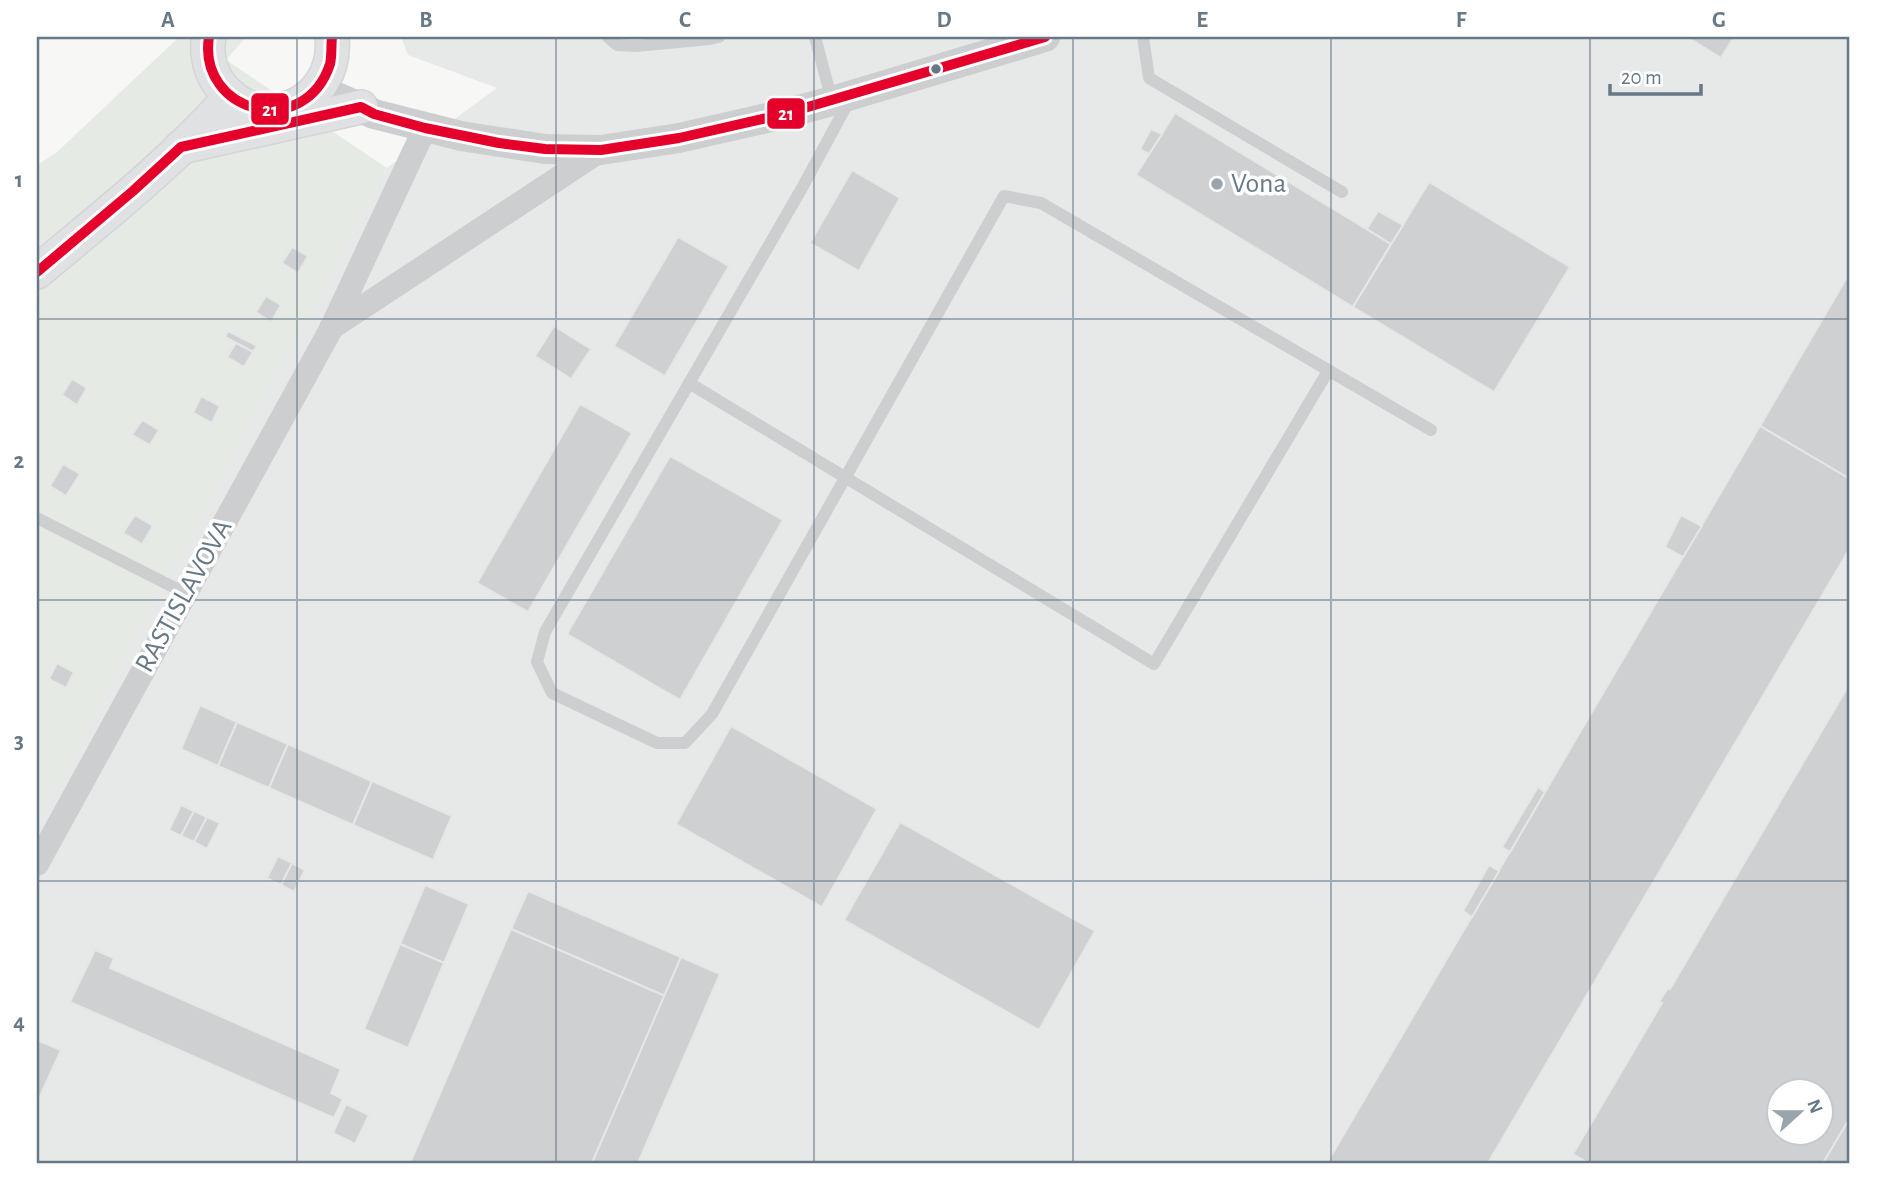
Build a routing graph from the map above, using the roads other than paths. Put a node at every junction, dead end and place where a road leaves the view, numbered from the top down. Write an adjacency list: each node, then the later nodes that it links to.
1 (209, 37): 9 (main road)
2 (332, 37): 8 (main road)
3 (608, 37): 4 (lane)
4 (719, 37)
5 (816, 37): 10 (lane)
6 (1045, 37): 10 (street)
7 (1143, 37): 15 (lane)
8 (320, 87): 9 (main road); 11 (street)
9 (231, 96): 13 (main road)
10 (843, 98): 14 (street); 19 (lane)
11 (362, 107): 12 (street); 13 (main road)
12 (425, 128): 14 (street); 17 (street, RASTISLAVOVA)
13 (181, 147): 16 (main road)
14 (601, 150): 17 (street, RASTISLAVOVA)
15 (1342, 192)
16 (37, 272)
17 (331, 329): 23 (street, RASTISLAVOVA)
18 (1328, 371): 20 (lane); 21 (lane); 21 (lane)
19 (689, 383): 21 (lane); 21 (lane)
20 (1431, 430)
21 (845, 477)
22 (37, 517): 23 (lane)
23 (186, 593): 24 (street, RASTISLAVOVA)
24 (37, 864)

